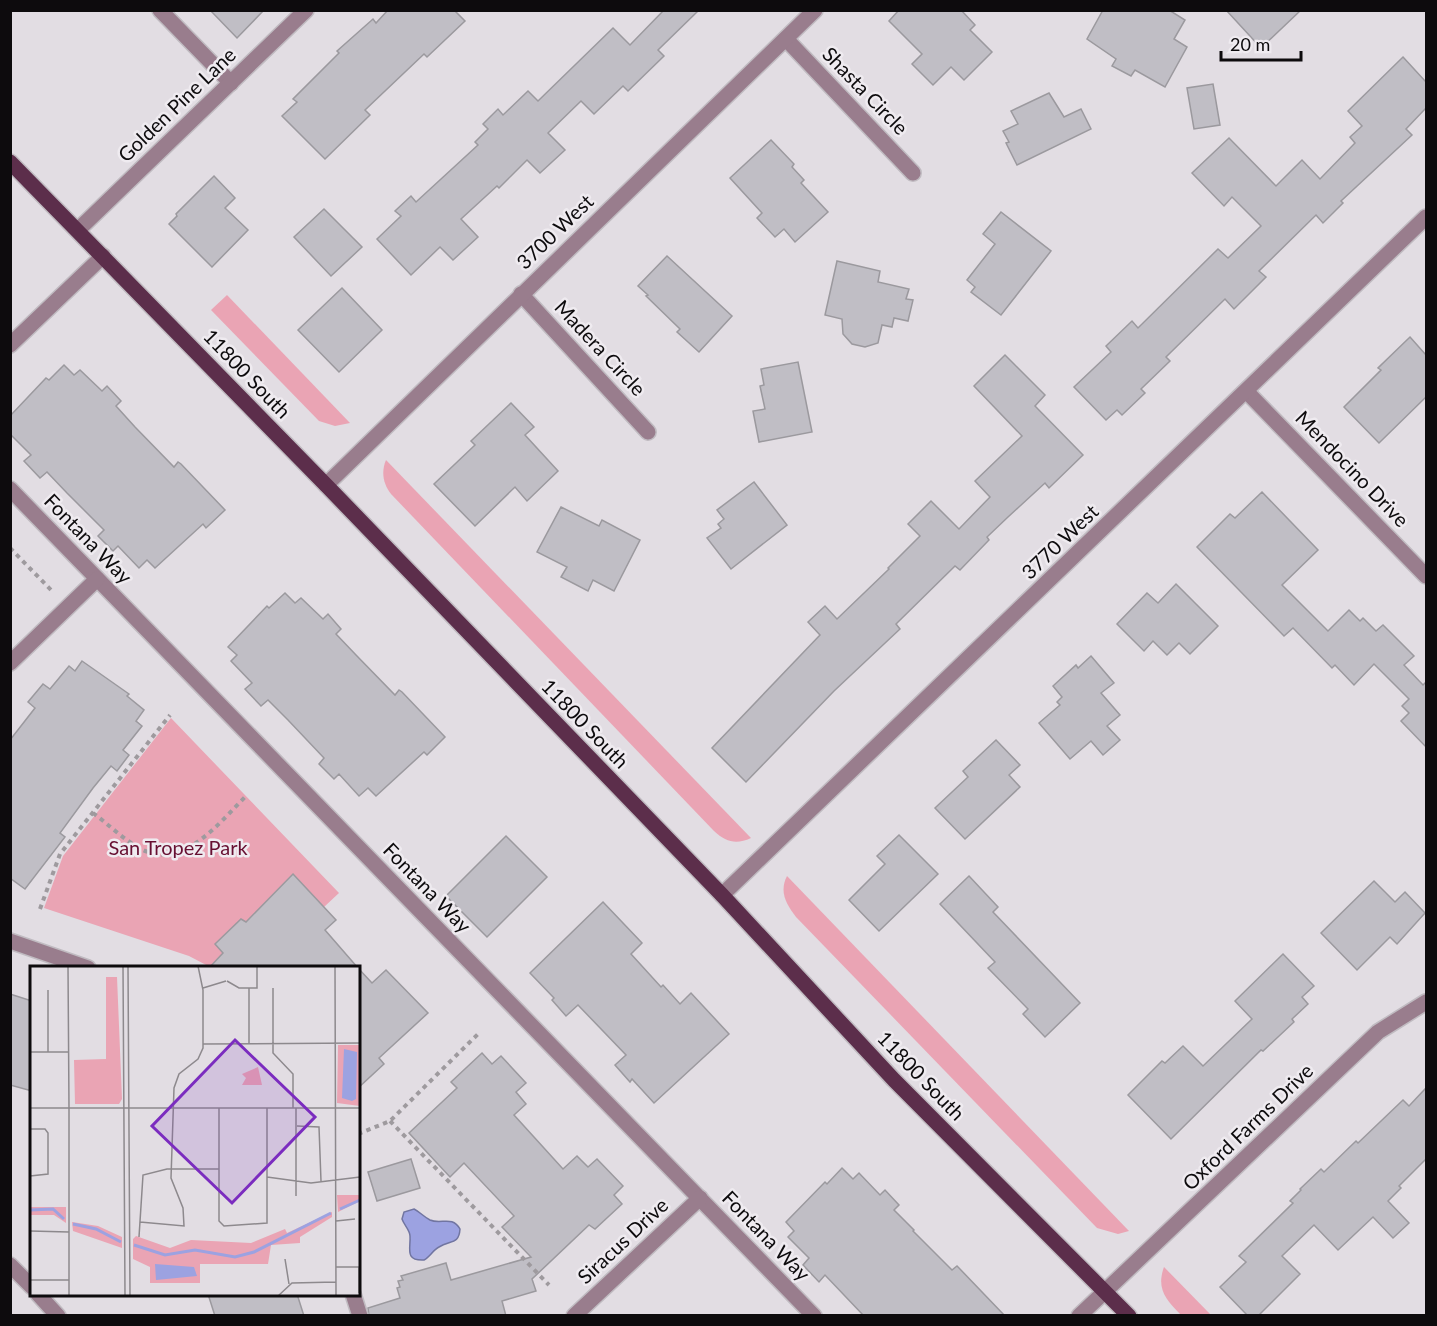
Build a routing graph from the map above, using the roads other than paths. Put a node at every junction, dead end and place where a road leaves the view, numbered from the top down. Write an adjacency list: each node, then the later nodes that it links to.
1 (160, 10): 5 (street)
2 (306, 10): 5 (street, Golden Pine Lane)
3 (815, 10): 4 (street, 3700 West)
4 (786, 39): 7 (street, Shasta Circle); 11 (street, 3700 West)
5 (231, 83): 9 (street, Golden Pine Lane)
6 (10, 162): 9 (main road, 11800 South)
7 (913, 173)
8 (1426, 217): 13 (street, 3770 West)
9 (78, 230): 10 (main road, 11800 South)
10 (103, 256): 12 (street); 15 (main road, 11800 South)
11 (521, 294): 14 (street, Madera Circle); 15 (street, 3700 West)
12 (10, 345)
13 (1247, 392): 17 (street, Mendocino Drive); 20 (street, 3770 West)
14 (648, 432)
15 (326, 485): 20 (main road, 11800 South)
16 (10, 489): 18 (street, Fontana Way)
17 (1426, 576)
18 (97, 579): 19 (street); 24 (street, Fontana Way)
19 (10, 663)
20 (722, 895): 27 (main road, 11800 South)
21 (10, 941): 22 (street)
22 (82, 966)
23 (1426, 1002): 27 (street, Oxford Farms Drive)
24 (700, 1198): 32 (street, Siracus Drive); 33 (street, Fontana Way)
25 (10, 1265): 26 (street)
26 (30, 1285)
27 (1105, 1291): 34 (street, Oxford Farms Drive); 35 (main road, 11800 South)
28 (40, 1296): 30 (street)
29 (354, 1296): 31 (street)
30 (58, 1316)
31 (360, 1316)
32 (574, 1316)
33 (814, 1316)
34 (1079, 1316)
35 (1129, 1316)

